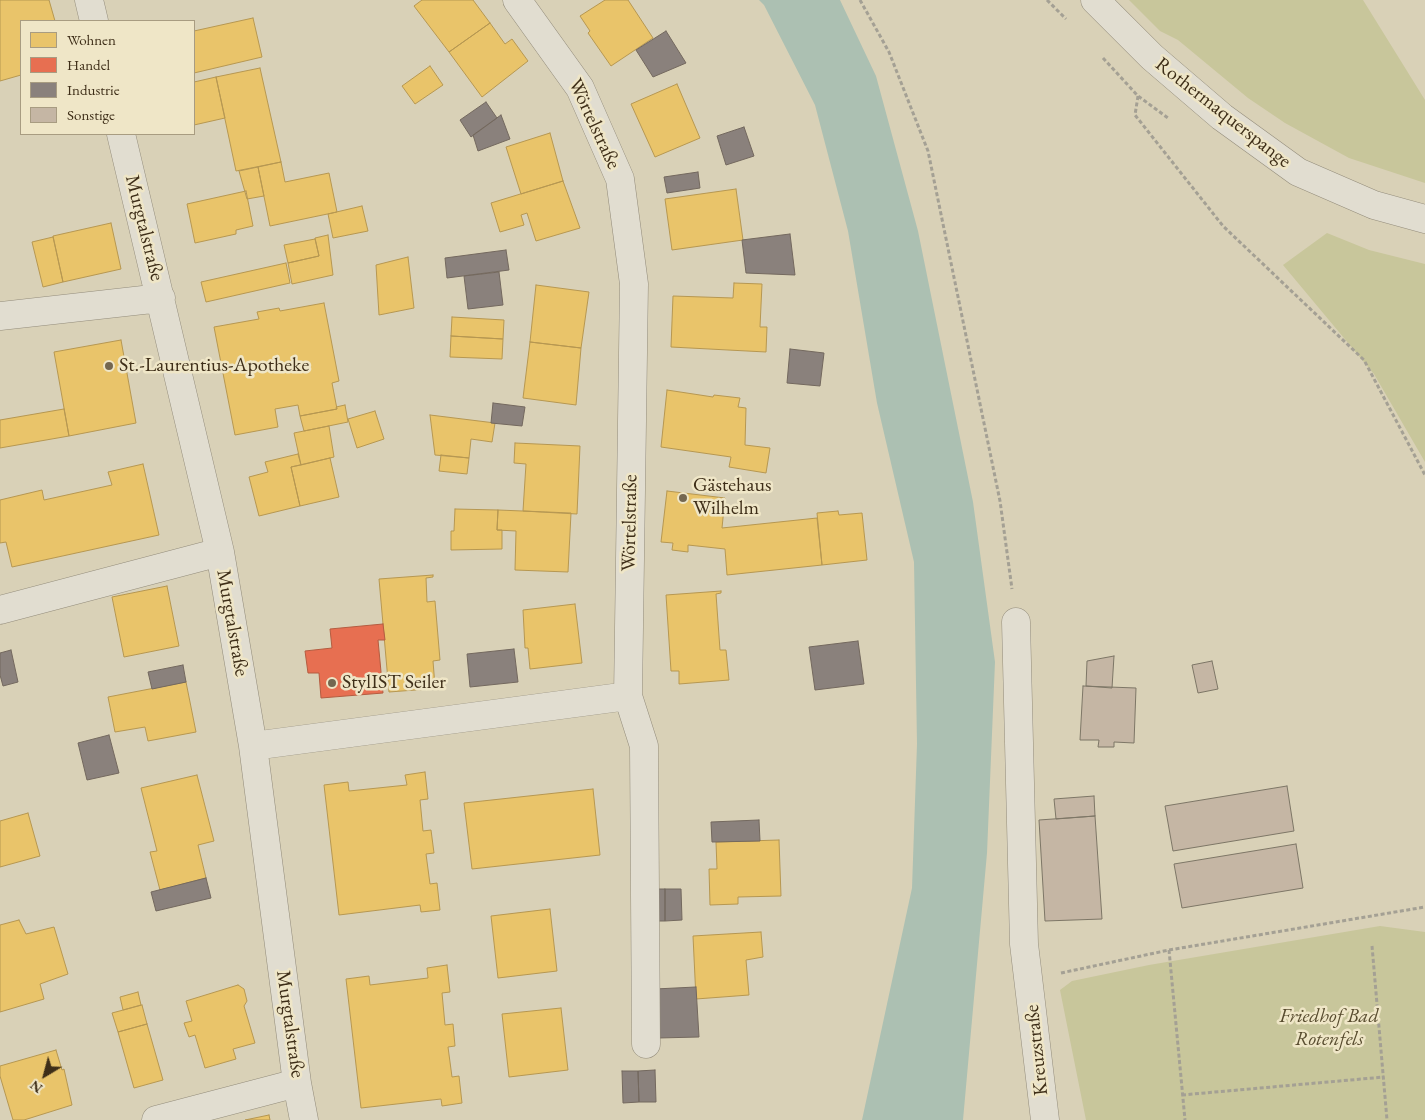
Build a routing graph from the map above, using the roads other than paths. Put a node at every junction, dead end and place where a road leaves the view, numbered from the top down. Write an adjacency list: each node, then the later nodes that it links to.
1 (89, 0): 4 (street)
2 (517, 0): 12 (street, Wörtelstraße)
3 (1094, 0): 6 (street, Rothermaquerspange)
4 (94, 20)
5 (122, 135): 7 (street, Murgtalstraße)
6 (1425, 219)
7 (161, 298): 8 (street); 9 (street, Murgtalstraße)
8 (0, 316)
9 (220, 552): 10 (street); 13 (street, Murgtalstraße)
10 (0, 610)
11 (1016, 622): 18 (street, Kreuzstraße)
12 (628, 696): 13 (street); 14 (street, Wörtelstraße)
13 (253, 746): 15 (street, Murgtalstraße)
14 (646, 1044)
15 (297, 1083): 16 (street); 17 (street, Murgtalstraße)
16 (156, 1120)
17 (304, 1120)
18 (1045, 1120)

